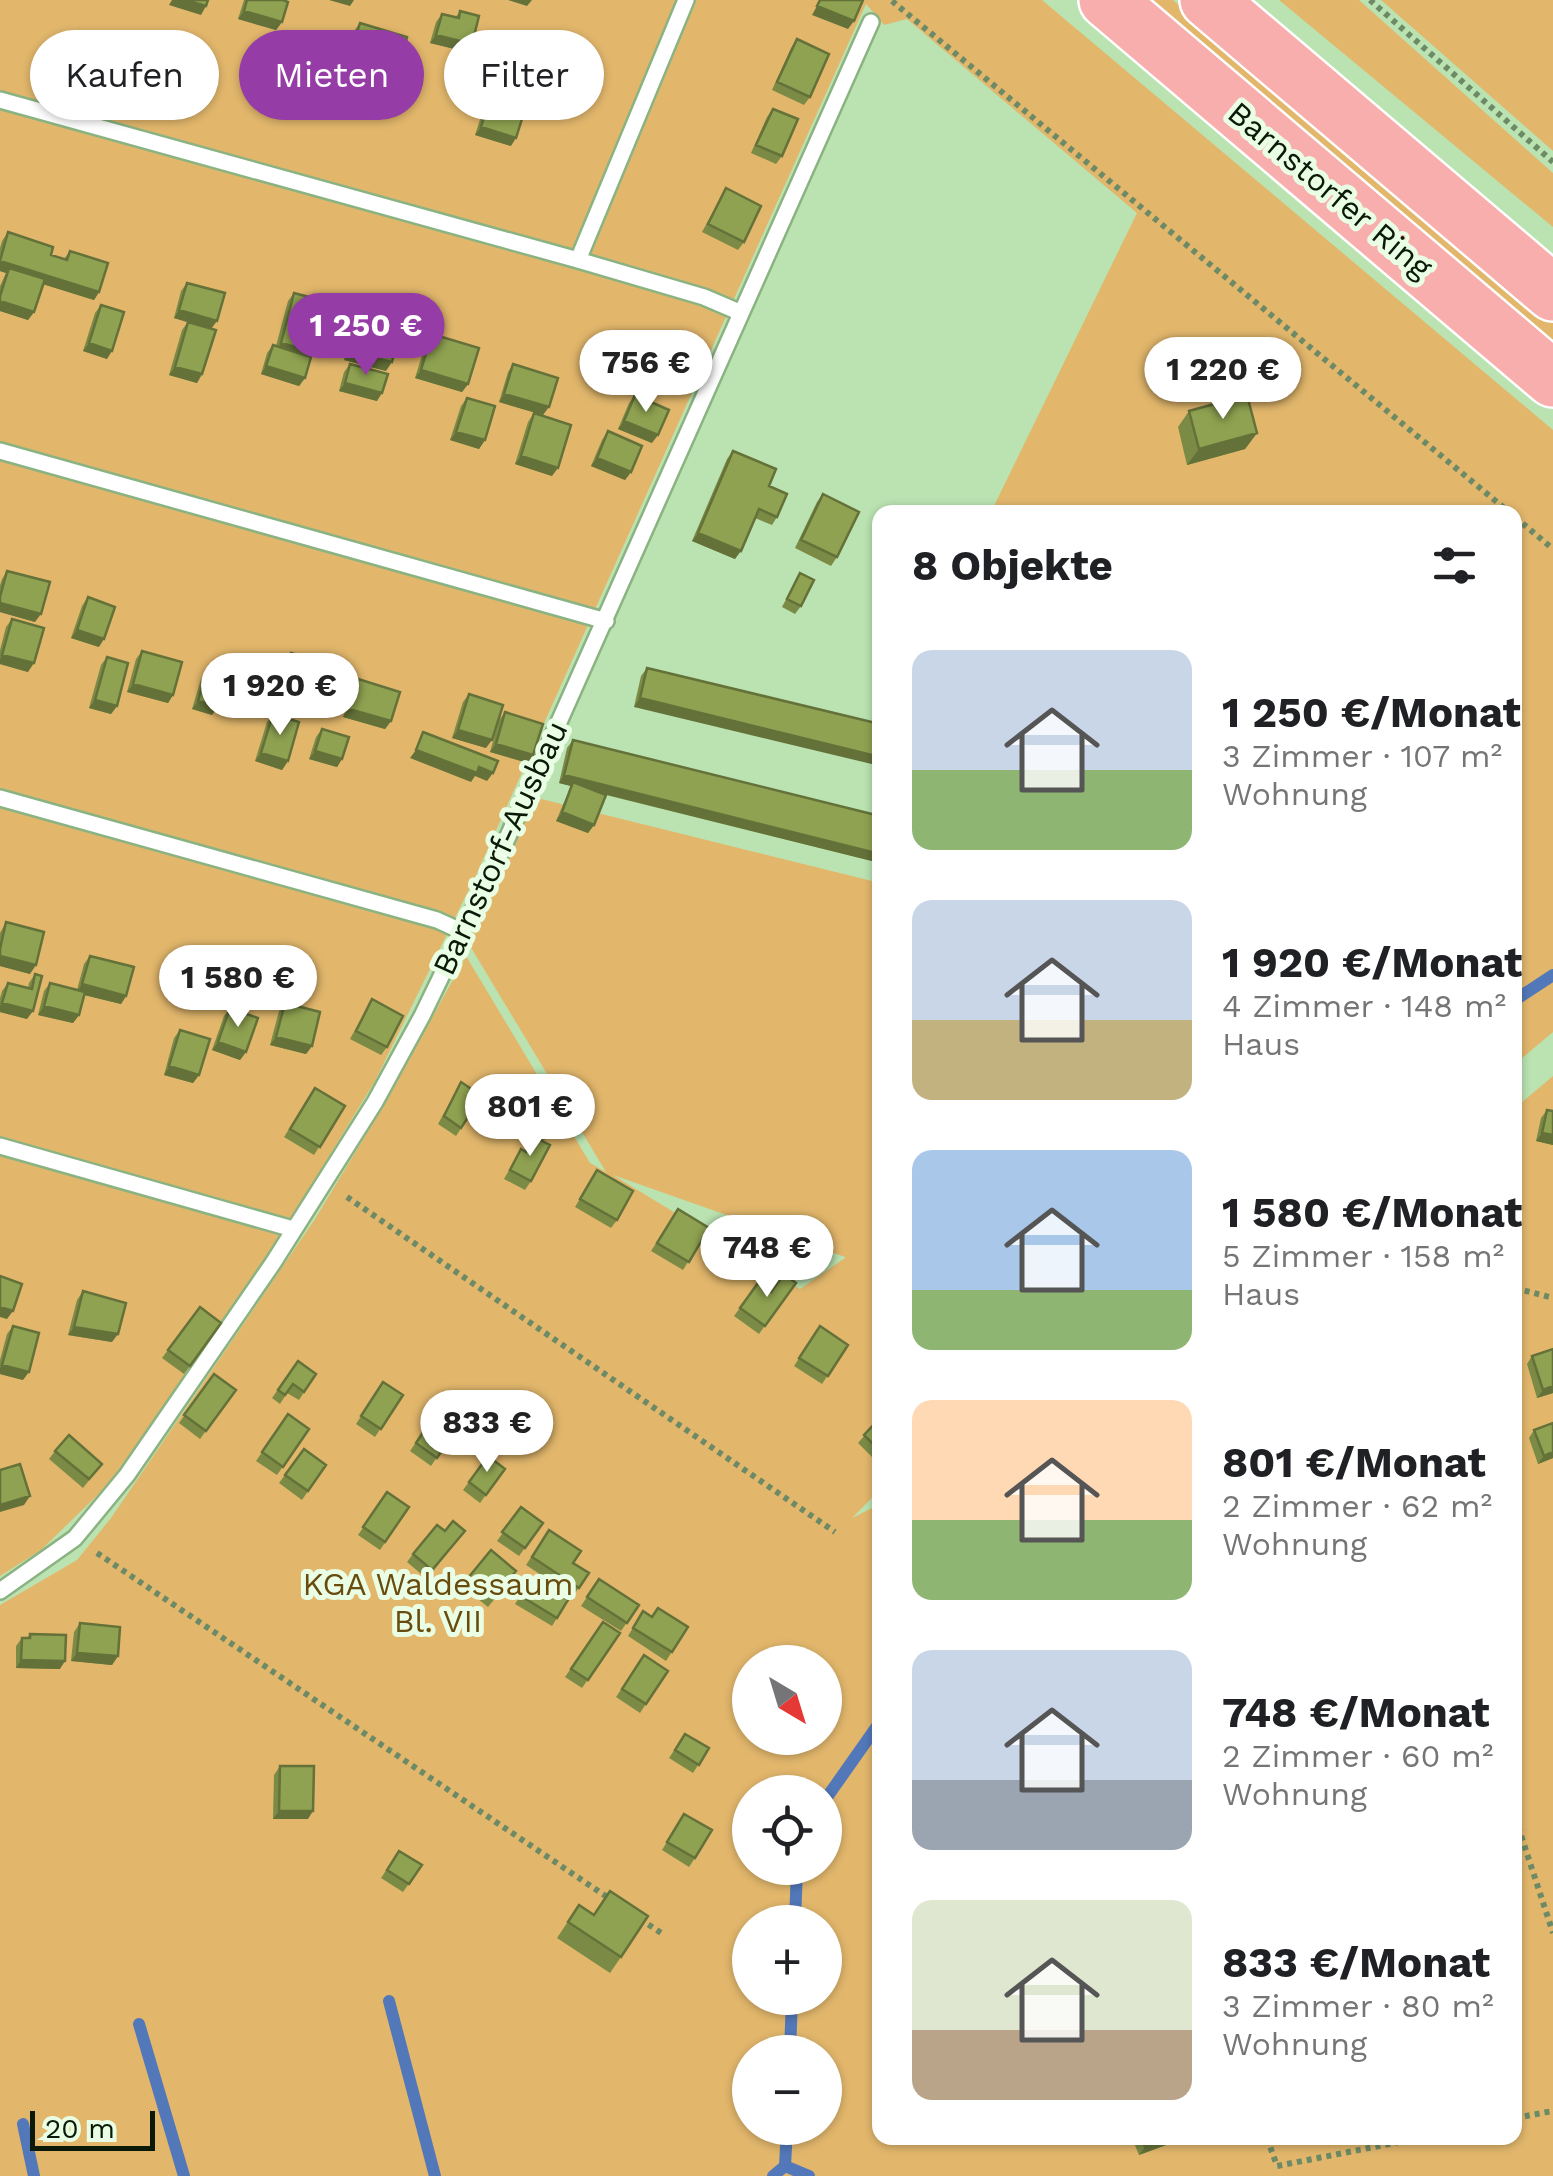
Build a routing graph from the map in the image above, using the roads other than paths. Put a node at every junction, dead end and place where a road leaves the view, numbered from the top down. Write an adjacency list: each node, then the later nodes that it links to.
1 (686, 0): 6 (lane)
2 (1107, 0): 9 (highway, Barnstorfer Ring)
3 (1208, 0): 7 (highway, Barnstorfer Ring)
4 (871, 22): 8 (lane, Barnstorf-Ausbau)
5 (0, 100): 6 (lane)
6 (578, 260): 8 (lane)
7 (1553, 293)
8 (739, 312): 11 (lane, Barnstorf-Ausbau)
9 (1553, 379)
10 (0, 452): 11 (lane)
11 (606, 621): 13 (lane, Barnstorf-Ausbau)
12 (0, 798): 13 (lane)
13 (461, 931): 15 (lane, Barnstorf-Ausbau)
14 (0, 1146): 15 (lane)
15 (293, 1229): 16 (lane, Barnstorf-Ausbau)
16 (0, 1592)

